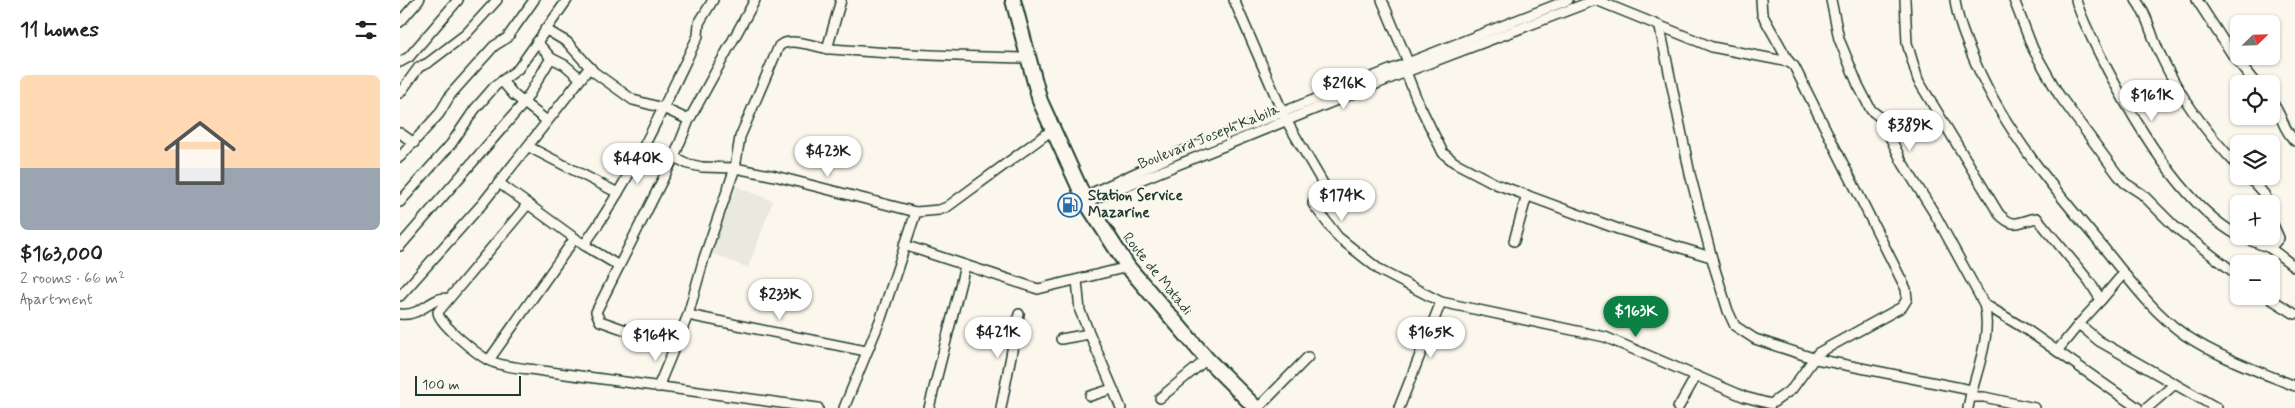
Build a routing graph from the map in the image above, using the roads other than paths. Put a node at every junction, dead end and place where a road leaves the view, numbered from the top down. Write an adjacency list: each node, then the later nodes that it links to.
1 (419, 0): 22 (street)
2 (458, 0): 29 (street)
3 (497, 0): 36 (street)
4 (534, 0): 46 (street)
5 (568, 0): 24 (street)
6 (713, 0): 38 (street)
7 (755, 0): 41 (street)
8 (841, 0): 26 (street)
9 (1013, 0): 28 (highway, Route de Matadi)
10 (1234, 0): 39 (street)
11 (1382, 0): 32 (street)
12 (1568, 0): 32 (street, Boulevard Joseph Kabila)
13 (1595, 0): 23 (street); 32 (street, Boulevard Joseph Kabila)
14 (1761, 0): 30 (street)
15 (1832, 0): 82 (street)
16 (1905, 0): 80 (street)
17 (1955, 0): 76 (street)
18 (2014, 0): 75 (street)
19 (2076, 0): 61 (street)
20 (2136, 0): 50 (street)
21 (2197, 0): 33 (street)
22 (400, 22)
23 (1660, 28): 30 (street); 70 (street)
24 (545, 29): 25 (street); 31 (street)
25 (537, 42): 27 (street); 35 (street)
26 (827, 49): 28 (street); 51 (street)
27 (551, 58): 34 (street); 37 (street)
28 (1028, 58): 43 (highway, Route de Matadi)
29 (400, 62)
30 (1789, 62): 96 (street)
31 (590, 67): 34 (street); 38 (street)
32 (1407, 67): 39 (street, Boulevard Joseph Kabila); 55 (street)
33 (2249, 75)
34 (580, 78): 42 (street)
35 (502, 81): 37 (street); 58 (street)
36 (400, 93)
37 (524, 103): 42 (street); 68 (street)
38 (663, 108): 41 (street); 54 (street)
39 (1285, 116): 57 (street, Boulevard Joseph Kabila); 81 (street)
40 (2280, 117): 45 (street)
41 (689, 120): 49 (street)
42 (547, 121): 47 (street)
43 (1052, 130): 57 (highway, Route de Matadi); 60 (street)
44 (400, 134): 46 (street)
45 (2295, 141)
46 (414, 143): 48 (street)
47 (529, 147): 52 (street); 54 (street)
48 (400, 157)
49 (674, 157): 51 (street); 71 (street)
50 (2230, 158)
51 (735, 168): 60 (street); 87 (street)
52 (499, 183): 59 (street); 78 (street)
53 (2256, 185): 56 (street)
54 (618, 193): 64 (street)
55 (1526, 195): 63 (street); 70 (street)
56 (2264, 195)
57 (1084, 200): 73 (highway, Route de Matadi)
58 (400, 202)
59 (528, 204): 62 (street); 79 (street)
60 (916, 212): 65 (street)
61 (2230, 229)
62 (575, 238): 64 (street); 97 (street)
63 (1514, 241)
64 (584, 245): 71 (street)
65 (904, 245): 72 (street); 92 (street)
66 (2262, 245): 69 (street)
67 (2273, 245): 69 (street)
68 (400, 246)
69 (2270, 248): 74 (street)
70 (1712, 257): 96 (street)
71 (619, 266): 91 (street)
72 (966, 266): 77 (street); 110 (street)
73 (1128, 267): 77 (street); 95 (highway, Route de Matadi)
74 (2295, 267)
75 (2230, 269)
76 (2124, 273): 80 (street); 100 (street)
77 (1077, 280): 89 (street)
78 (400, 296)
79 (448, 300): 84 (street); 97 (street)
80 (2101, 300): 88 (street)
81 (1441, 302): 98 (street); 113 (street)
82 (1984, 304): 93 (street); 103 (street)
83 (2280, 305): 86 (street)
84 (400, 314)
85 (1019, 314): 111 (street)
86 (2295, 314)
87 (688, 315): 91 (street); 92 (street)
88 (2078, 324): 93 (street); 99 (street)
89 (1089, 334): 90 (street); 102 (street)
90 (1061, 340)
91 (674, 347): 101 (street)
92 (866, 351): 109 (street)
93 (2057, 351): 117 (street)
94 (1308, 357): 107 (street)
95 (1207, 359): 105 (street); 107 (highway, Route de Matadi)
96 (1816, 359): 103 (street); 106 (street)
97 (489, 360): 101 (street)
98 (1696, 376): 106 (street); 114 (street)
99 (2175, 384): 118 (street); 119 (street)
100 (2295, 386)
101 (658, 387): 108 (street)
102 (1112, 390): 104 (street); 112 (street)
103 (1971, 394): 115 (street); 116 (street)
104 (1090, 396)
105 (1160, 398)
106 (1767, 406)
107 (1252, 407)
108 (818, 408)
109 (844, 408)
110 (929, 408)
111 (1001, 408)
112 (1120, 408)
113 (1400, 408)
114 (1678, 408)
115 (1968, 408)
116 (2035, 408)
117 (2138, 408)
118 (2147, 408)
119 (2217, 408)

